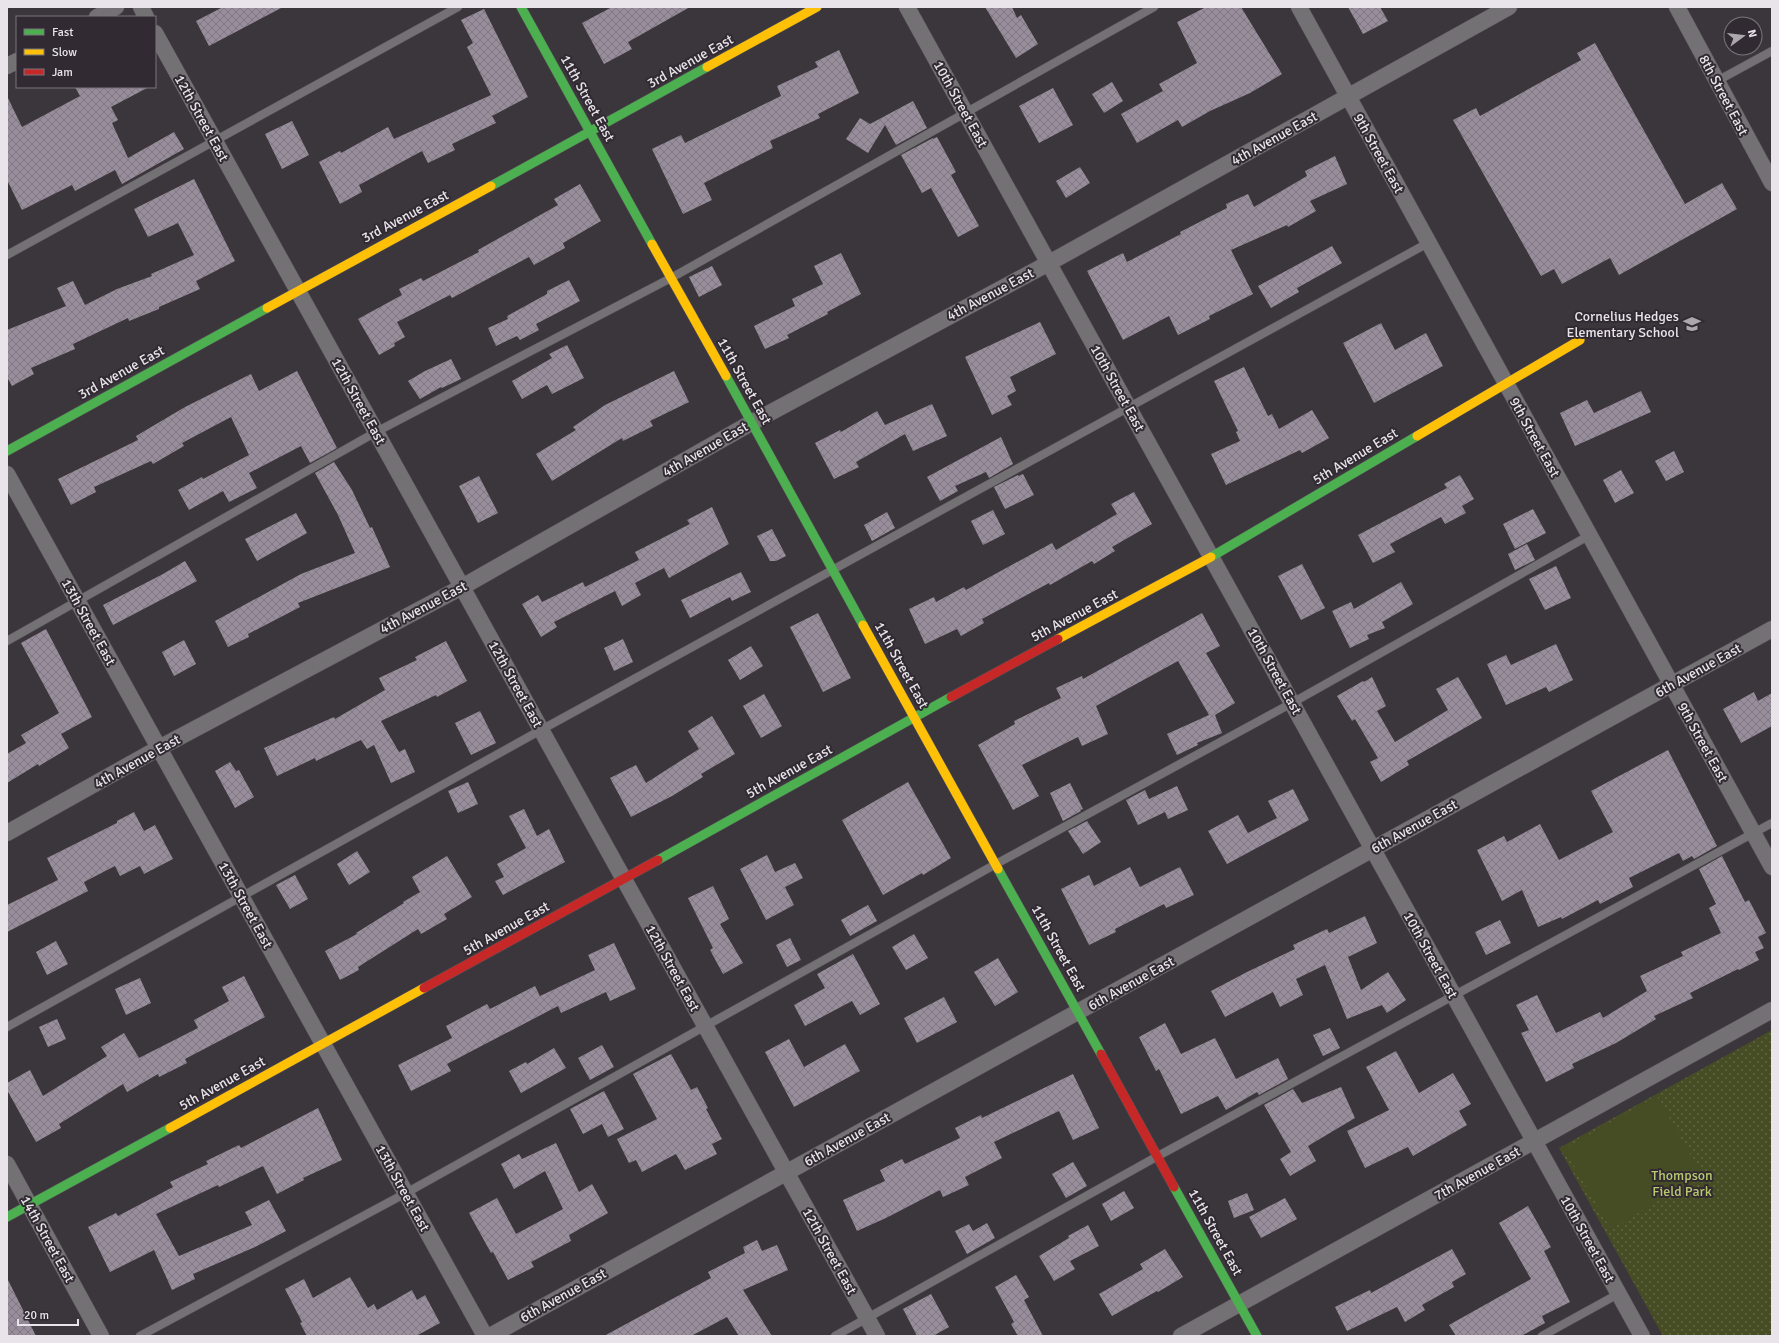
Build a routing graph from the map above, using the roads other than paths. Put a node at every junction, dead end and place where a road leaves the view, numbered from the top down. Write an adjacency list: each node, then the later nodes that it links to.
1 (116, 7): 11 (street)
2 (141, 7): 12 (street)
3 (458, 7): 21 (lane)
4 (522, 7): 20 (street, 11th Street East)
5 (817, 7): 20 (street, 3rd Avenue East)
6 (907, 7): 19 (street, 10th Street East)
7 (1154, 7): 19 (lane)
8 (1299, 7): 18 (street, 9th Street East)
9 (1509, 7): 18 (street, 4th Avenue East)
10 (1677, 7): 17 (street, 8th Street East)
11 (99, 16)
12 (146, 16)
13 (156, 35): 21 (street, 12th Street East)
14 (1772, 51): 17 (lane)
15 (16, 62): 16 (street)
16 (7, 66)
17 (1717, 81): 22 (street, 8th Street East)
18 (1348, 96): 23 (street, 9th Street East); 25 (street, 4th Avenue East)
19 (965, 112): 25 (street, 10th Street East); 26 (lane)
20 (590, 132): 26 (street, 11th Street East); 27 (street, 3rd Avenue East)
21 (214, 140): 24 (lane); 27 (street, 12th Street East)
22 (1772, 183)
23 (1428, 243): 29 (street, 9th Street East); 30 (lane)
24 (7, 255)
25 (1049, 263): 30 (street, 10th Street East); 31 (street, 4th Avenue East)
26 (671, 278): 31 (street, 11th Street East); 32 (lane)
27 (298, 290): 32 (street, 12th Street East); 33 (street, 3rd Avenue East)
28 (1580, 340): 29 (street, 5th Avenue East)
29 (1506, 383): 35 (street, 9th Street East); 36 (street, 5th Avenue East)
30 (1128, 406): 36 (street, 10th Street East); 37 (lane)
31 (752, 423): 37 (street, 11th Street East); 38 (street, 4th Avenue East)
32 (376, 432): 38 (street, 12th Street East); 39 (lane)
33 (7, 451)
34 (7, 474): 39 (street, 13th Street East)
35 (1590, 535): 42 (street, 9th Street East); 43 (lane)
36 (1211, 557): 43 (street, 10th Street East); 44 (street, 5th Avenue East)
37 (834, 571): 44 (street, 11th Street East); 45 (lane)
38 (462, 587): 45 (street, 12th Street East); 46 (street, 4th Avenue East)
39 (78, 602): 41 (lane); 46 (street, 13th Street East)
40 (1772, 629): 42 (street, 6th Avenue East)
41 (7, 641)
42 (1672, 684): 49 (street, 9th Street East); 50 (street, 6th Avenue East)
43 (1292, 703): 50 (street, 10th Street East); 51 (lane)
44 (914, 717): 51 (street, 11th Street East); 53 (street, 5th Avenue East)
45 (541, 730): 53 (street, 12th Street East); 54 (lane)
46 (159, 748): 48 (street, 4th Avenue East); 54 (street, 13th Street East)
47 (1772, 823): 49 (lane)
48 (7, 833)
49 (1754, 833): 52 (street, 9th Street East); 55 (lane)
50 (1373, 849): 55 (street, 10th Street East); 57 (street, 6th Avenue East)
51 (996, 864): 57 (street, 11th Street East); 58 (lane)
52 (1772, 867)
53 (624, 879): 58 (street, 12th Street East); 60 (street, 5th Avenue East)
54 (241, 896): 59 (lane); 60 (street, 13th Street East)
55 (1454, 996): 61 (street, 10th Street East); 62 (lane)
56 (1772, 1010): 61 (street, 7th Avenue East)
57 (1078, 1012): 62 (street, 11th Street East); 64 (street, 6th Avenue East)
58 (705, 1026): 64 (street, 12th Street East); 65 (lane)
59 (7, 1027)
60 (323, 1044): 65 (street, 13th Street East); 66 (street, 5th Avenue East)
61 (1534, 1142): 68 (street, 10th Street East); 69 (street, 7th Avenue East)
62 (1158, 1156): 69 (street, 11th Street East); 70 (lane)
63 (7, 1164): 66 (street, 14th Street East)
64 (786, 1172): 70 (street, 12th Street East); 74 (street, 6th Avenue East)
65 (406, 1193): 72 (lane); 73 (street, 13th Street East)
66 (29, 1204): 67 (street, 5th Avenue East); 71 (street, 14th Street East)
67 (7, 1217)
68 (1618, 1294): 79 (lane); 80 (street, 10th Street East)
69 (1239, 1303): 77 (street, 7th Avenue East); 78 (street, 11th Street East)
70 (867, 1318): 75 (lane); 76 (street, 12th Street East)
71 (101, 1336)
72 (140, 1336)
73 (485, 1336)
74 (490, 1336)
75 (835, 1336)
76 (877, 1336)
77 (1180, 1336)
78 (1257, 1336)
79 (1542, 1336)
80 (1642, 1336)

